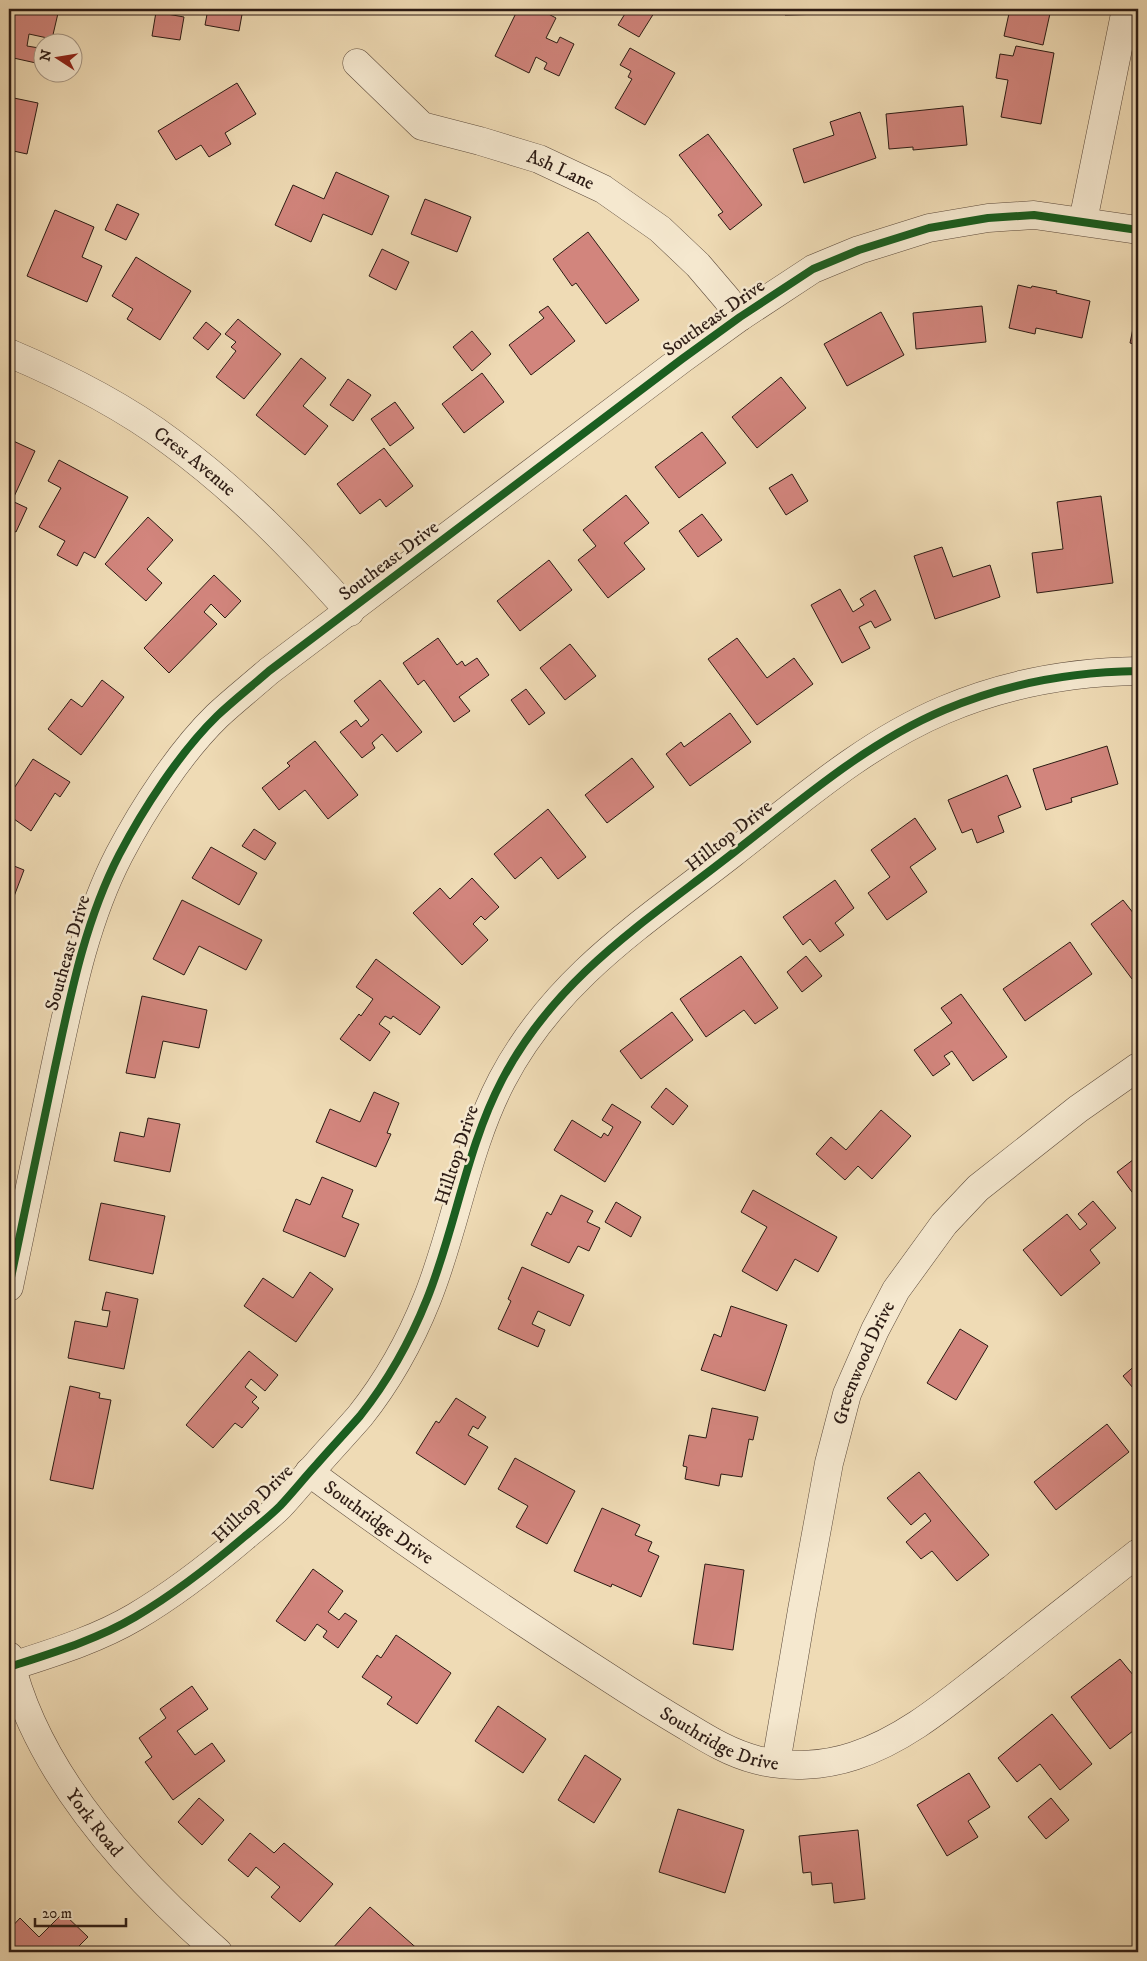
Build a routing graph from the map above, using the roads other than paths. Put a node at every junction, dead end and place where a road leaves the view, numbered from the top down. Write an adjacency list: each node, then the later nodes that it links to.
1 (1126, 9): 3 (street)
2 (357, 63): 5 (street, Ash Lane)
3 (1083, 221): 4 (street, Southeast Drive); 5 (street, Southeast Drive)
4 (1138, 230)
5 (740, 317): 7 (street, Southeast Drive)
6 (9, 353): 7 (street, Crest Avenue)
7 (350, 612): 10 (street, Southeast Drive)
8 (1138, 671): 11 (street, Hilltop Drive)
9 (1138, 1067): 14 (street, Greenwood Drive)
10 (9, 1287)
11 (309, 1472): 13 (street, Hilltop Drive); 14 (street, Southridge Drive)
12 (1138, 1553): 14 (street, Southridge Drive)
13 (10, 1663): 15 (street, York Road)
14 (776, 1763)
15 (218, 1952)

